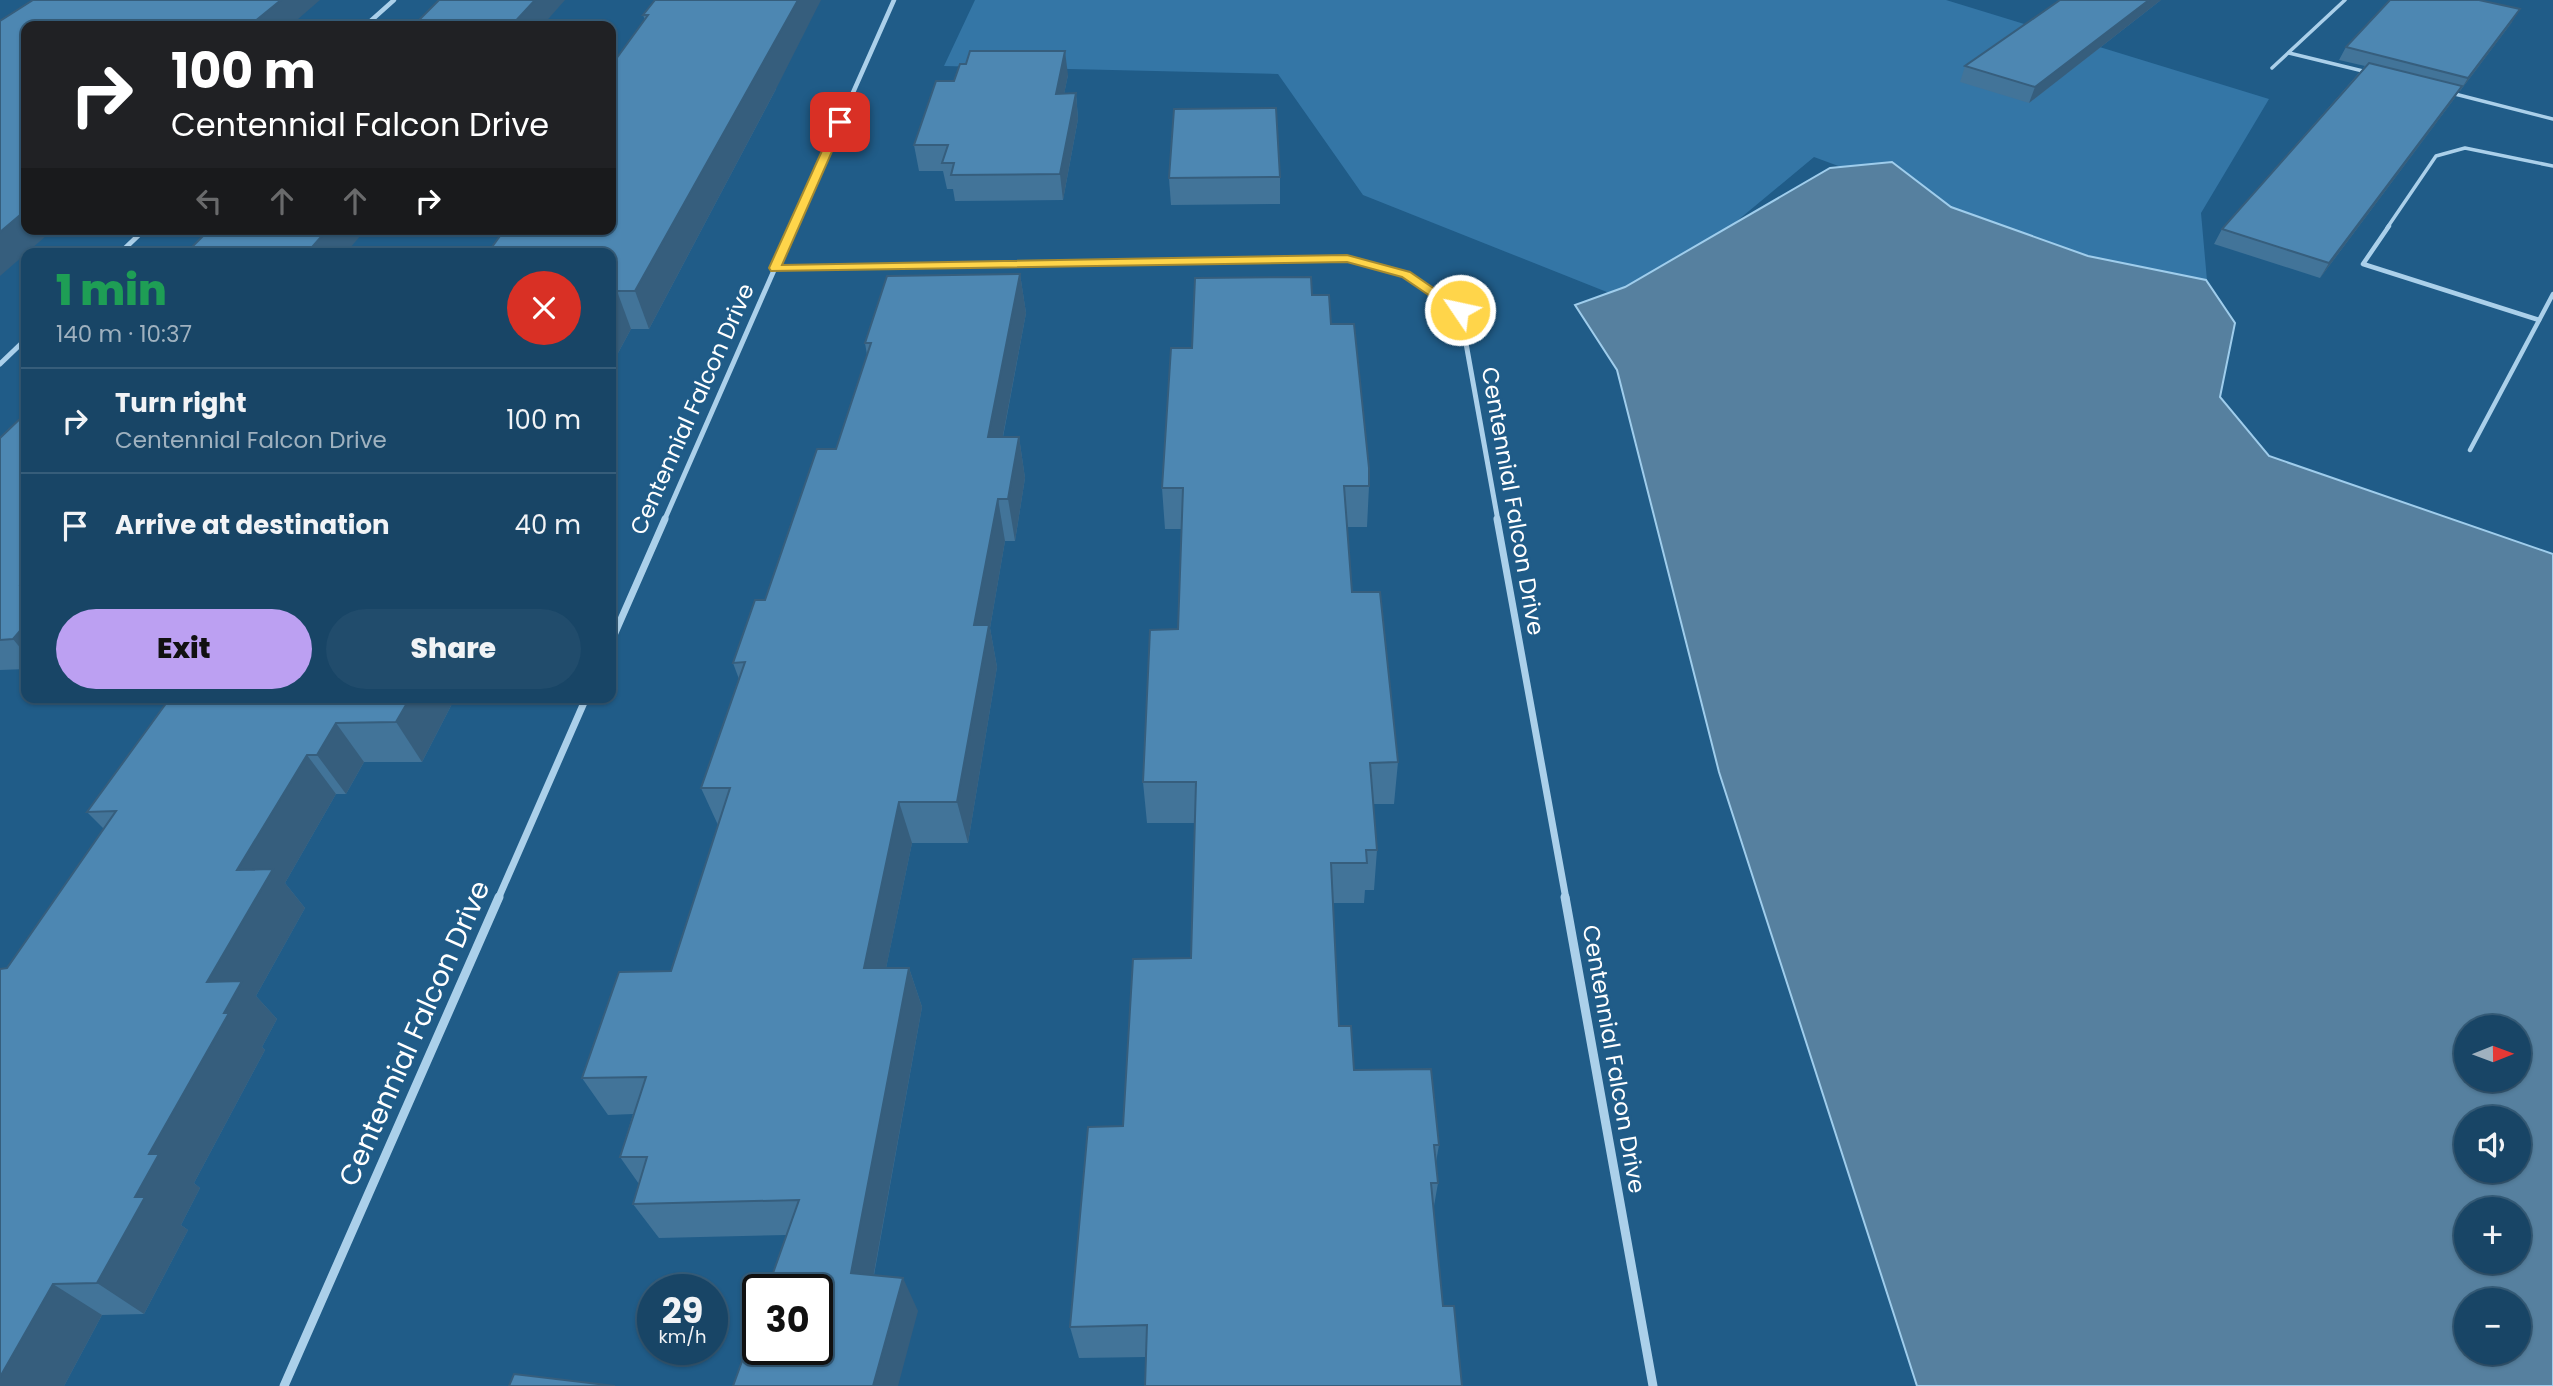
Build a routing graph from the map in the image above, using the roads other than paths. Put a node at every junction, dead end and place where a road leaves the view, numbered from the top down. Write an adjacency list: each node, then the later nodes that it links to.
1 (394, 0): 4 (street)
2 (894, 0): 13 (street, Centennial Falcon Drive)
3 (2345, 0): 5 (lane)
4 (371, 21)
5 (2289, 52): 6 (lane); 7 (lane)
6 (2272, 68)
7 (2368, 72)
8 (2447, 92): 9 (lane)
9 (2553, 119)
10 (2553, 166): 15 (lane)
11 (139, 235): 12 (street)
12 (125, 248)
13 (775, 268): 19 (street, Centennial Falcon Drive); 22 (street, Centennial Falcon Drive)
14 (2553, 295): 15 (lane)
15 (2539, 320): 18 (lane)
16 (21, 344): 17 (street)
17 (0, 363)
18 (2470, 450)
19 (616, 631)
20 (584, 703): 21 (street, Centennial Falcon Drive)
21 (284, 1386)
22 (1653, 1386)

